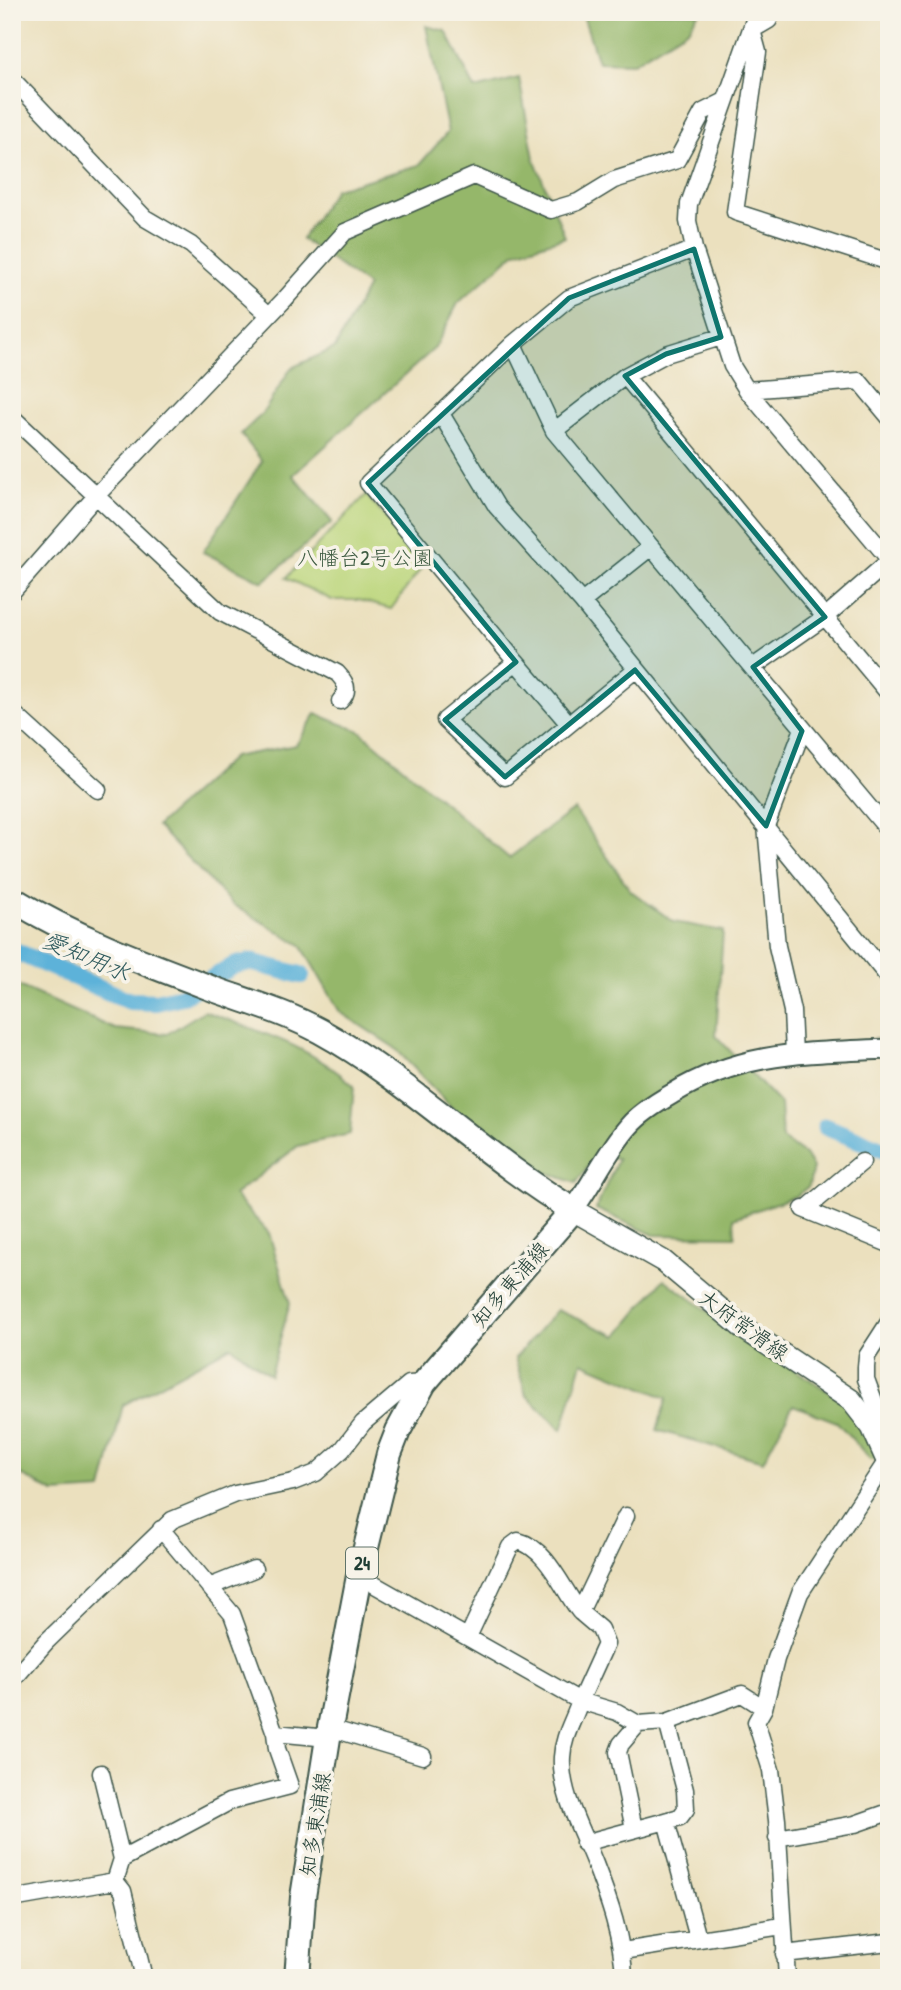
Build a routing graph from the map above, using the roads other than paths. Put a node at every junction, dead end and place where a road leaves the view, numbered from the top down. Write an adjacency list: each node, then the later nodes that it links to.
1 (757, 12): 3 (street)
2 (772, 12): 3 (street)
3 (752, 30): 5 (street); 7 (street)
4 (12, 79): 8 (street)
5 (723, 102): 6 (street); 8 (street)
6 (694, 250): 9 (street); 10 (street)
7 (889, 262)
8 (269, 315): 17 (street)
9 (721, 337): 11 (street); 12 (street)
10 (513, 344): 13 (street); 16 (street)
11 (625, 376): 16 (street); 22 (street)
12 (747, 390): 15 (street); 19 (street)
13 (441, 414): 21 (street); 23 (street)
14 (12, 417): 17 (street)
15 (889, 417)
16 (554, 431): 18 (street)
17 (96, 496): 20 (street); 27 (street)
18 (651, 547): 21 (street); 24 (street)
19 (889, 560): 22 (street)
20 (12, 592)
21 (582, 602): 25 (street)
22 (825, 617): 24 (street); 26 (street)
23 (516, 662): 29 (street); 29 (street)
24 (753, 667): 30 (street)
25 (635, 670): 29 (street); 32 (street)
26 (889, 694)
27 (340, 701)
28 (12, 712): 31 (street)
29 (569, 724)
30 (802, 731): 32 (street); 33 (street)
31 (98, 790)
32 (766, 827): 35 (street); 37 (street)
33 (889, 831)
34 (12, 899): 39 (main road)
35 (889, 978)
36 (889, 1049): 37 (street)
37 (794, 1054): 39 (street)
38 (862, 1162): 40 (street)
39 (573, 1210): 42 (main road, 知多東浦線 / 24); 43 (main road, 大府常滑線)
40 (889, 1244)
41 (889, 1322): 43 (street)
42 (424, 1383): 46 (street); 48 (main road, 知多東浦線 / 24)
43 (872, 1427): 44 (main road, 大府常滑線)
44 (887, 1464): 54 (street)
45 (626, 1516): 50 (street)
46 (162, 1529): 49 (street); 52 (street)
47 (254, 1569): 49 (street)
48 (359, 1576): 51 (street); 58 (main road, 知多東浦線 / 24)
49 (209, 1587): 57 (street)
50 (580, 1612): 51 (street); 53 (street)
51 (468, 1637): 53 (street)
52 (12, 1681)
53 (580, 1701): 56 (street); 65 (street)
54 (764, 1708): 55 (street); 64 (street)
55 (667, 1722): 56 (street); 62 (street)
56 (638, 1724): 63 (street)
57 (275, 1733): 58 (street); 66 (street)
58 (329, 1733): 59 (street); 75 (main road, 知多東浦線 / 24)
59 (423, 1756)
60 (101, 1773): 66 (street)
61 (889, 1812): 64 (street)
62 (666, 1821): 63 (street); 70 (street)
63 (634, 1829): 65 (street)
64 (777, 1838): 69 (street)
65 (584, 1843): 72 (street)
66 (122, 1859): 67 (street)
67 (115, 1881): 68 (street); 74 (street)
68 (12, 1899)
69 (782, 1926): 70 (street); 73 (street)
70 (698, 1938): 72 (street)
71 (889, 1942): 73 (street)
72 (622, 1951): 76 (street)
73 (784, 1954): 77 (street)
74 (144, 1978)
75 (298, 1978)
76 (624, 1978)
77 (787, 1978)

